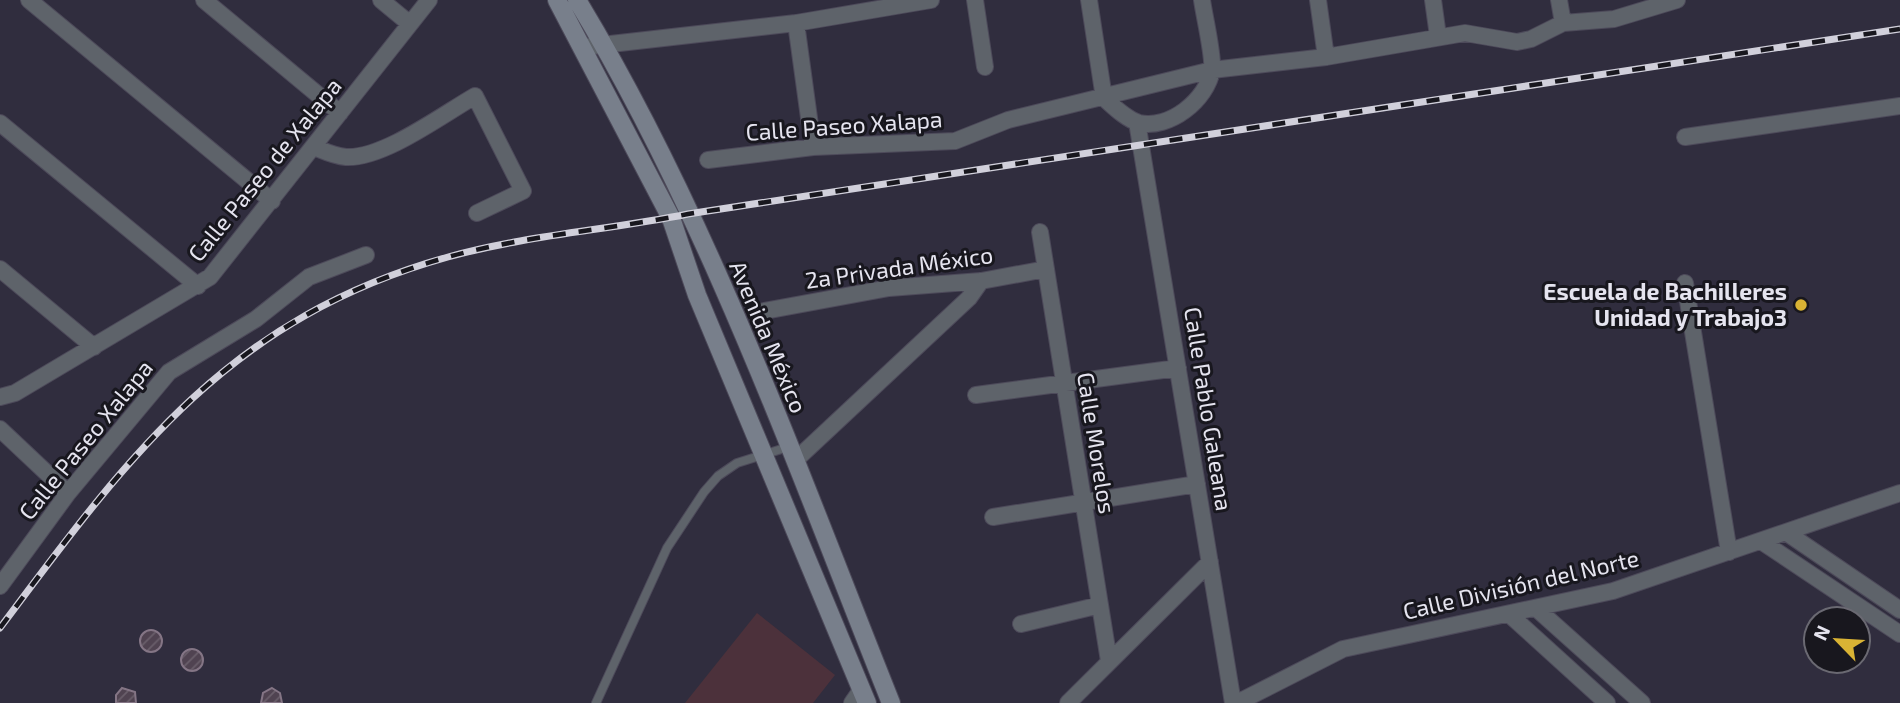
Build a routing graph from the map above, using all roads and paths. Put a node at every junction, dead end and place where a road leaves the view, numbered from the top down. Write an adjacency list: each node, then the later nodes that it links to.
1 (29, 0): 33 (street)
2 (204, 0): 26 (street)
3 (381, 0): 17 (street)
4 (429, 0): 17 (street, Calle Paseo de Xalapa)
5 (557, 0): 20 (main road, Avenida México)
6 (577, 0): 19 (main road, Avenida México)
7 (932, 0): 15 (street)
8 (975, 0): 22 (street)
9 (1089, 0): 24 (street)
10 (1202, 0): 23 (street)
11 (1318, 0): 21 (street)
12 (1433, 0): 18 (street)
13 (1559, 0): 16 (street)
14 (1672, 0): 16 (street, Calle Paseo Xalapa)
15 (796, 23): 19 (street); 31 (street)
16 (1563, 23): 18 (street, Calle Paseo Xalapa)
17 (410, 24): 26 (street, Calle Paseo de Xalapa)
18 (1438, 36): 21 (street, Calle Paseo Xalapa)
19 (604, 44): 20 (street); 42 (main road, Avenida México)
20 (584, 47): 43 (main road, Avenida México)
21 (1326, 57): 23 (street, Calle Paseo Xalapa)
22 (985, 67)
23 (1212, 70): 24 (street, Calle Paseo Xalapa); 27 (street)
24 (1104, 98): 27 (street); 31 (street, Calle Paseo Xalapa)
25 (1900, 106): 29 (street)
26 (340, 113): 30 (street, Calle Paseo de Xalapa)
27 (1136, 122): 46 (street, Calle Pablo Galeana)
28 (0, 123): 41 (street)
29 (1685, 137)
30 (314, 147): 33 (street, Calle Paseo de Xalapa); 34 (street)
31 (813, 147): 32 (street, Calle Paseo Xalapa)
32 (708, 160)
33 (272, 201): 41 (street, Calle Paseo de Xalapa)
34 (477, 213)
35 (1040, 232): 38 (street, Calle Morelos)
36 (366, 256): 54 (street, Calle Paseo Xalapa)
37 (0, 269): 45 (street)
38 (1046, 269): 39 (street, 2a Privada México); 47 (street, Calle Morelos)
39 (981, 281): 44 (street, 2a Privada México); 51 (street)
40 (1685, 283): 60 (street)
41 (198, 286): 45 (street, Calle Paseo de Xalapa)
42 (722, 288): 43 (main road); 51 (main road, Avenida México)
43 (697, 295): 52 (main road, Avenida México)
44 (759, 312)
45 (94, 347): 49 (street, Calle Paseo de Xalapa)
46 (1178, 368): 47 (street); 53 (street, Calle Pablo Galeana)
47 (1063, 385): 48 (street); 56 (street, Calle Morelos)
48 (976, 395)
49 (0, 397)
50 (0, 429): 54 (street)
51 (794, 451): 52 (lane); 73 (main road, Avenida México)
52 (764, 455): 70 (main road, Avenida México); 72 (lane)
53 (1197, 484): 56 (street); 61 (street, Calle Pablo Galeana)
54 (68, 493): 62 (street, Calle Paseo Xalapa)
55 (1900, 493): 58 (street, Calle División del Norte)
56 (1083, 501): 57 (street); 63 (street, Calle Morelos)
57 (993, 517)
58 (1787, 533): 59 (street, Calle División del Norte); 65 (street)
59 (1761, 541): 60 (street, Calle División del Norte); 68 (street)
60 (1729, 552): 64 (street, Calle División del Norte)
61 (1210, 562): 69 (street); 75 (street, Calle Pablo Galeana)
62 (0, 586)
63 (1100, 605): 67 (street); 69 (street, Calle Morelos)
64 (1536, 609): 66 (street, Calle División del Norte); 76 (street)
65 (1900, 610)
66 (1509, 614): 71 (street); 75 (street, Calle División del Norte)
67 (1021, 624)
68 (1900, 634)
69 (1109, 661): 74 (street)
70 (860, 699)
71 (1600, 701)
72 (596, 703)
73 (891, 703)
74 (1068, 703)
75 (1235, 703)
76 (1642, 703)

